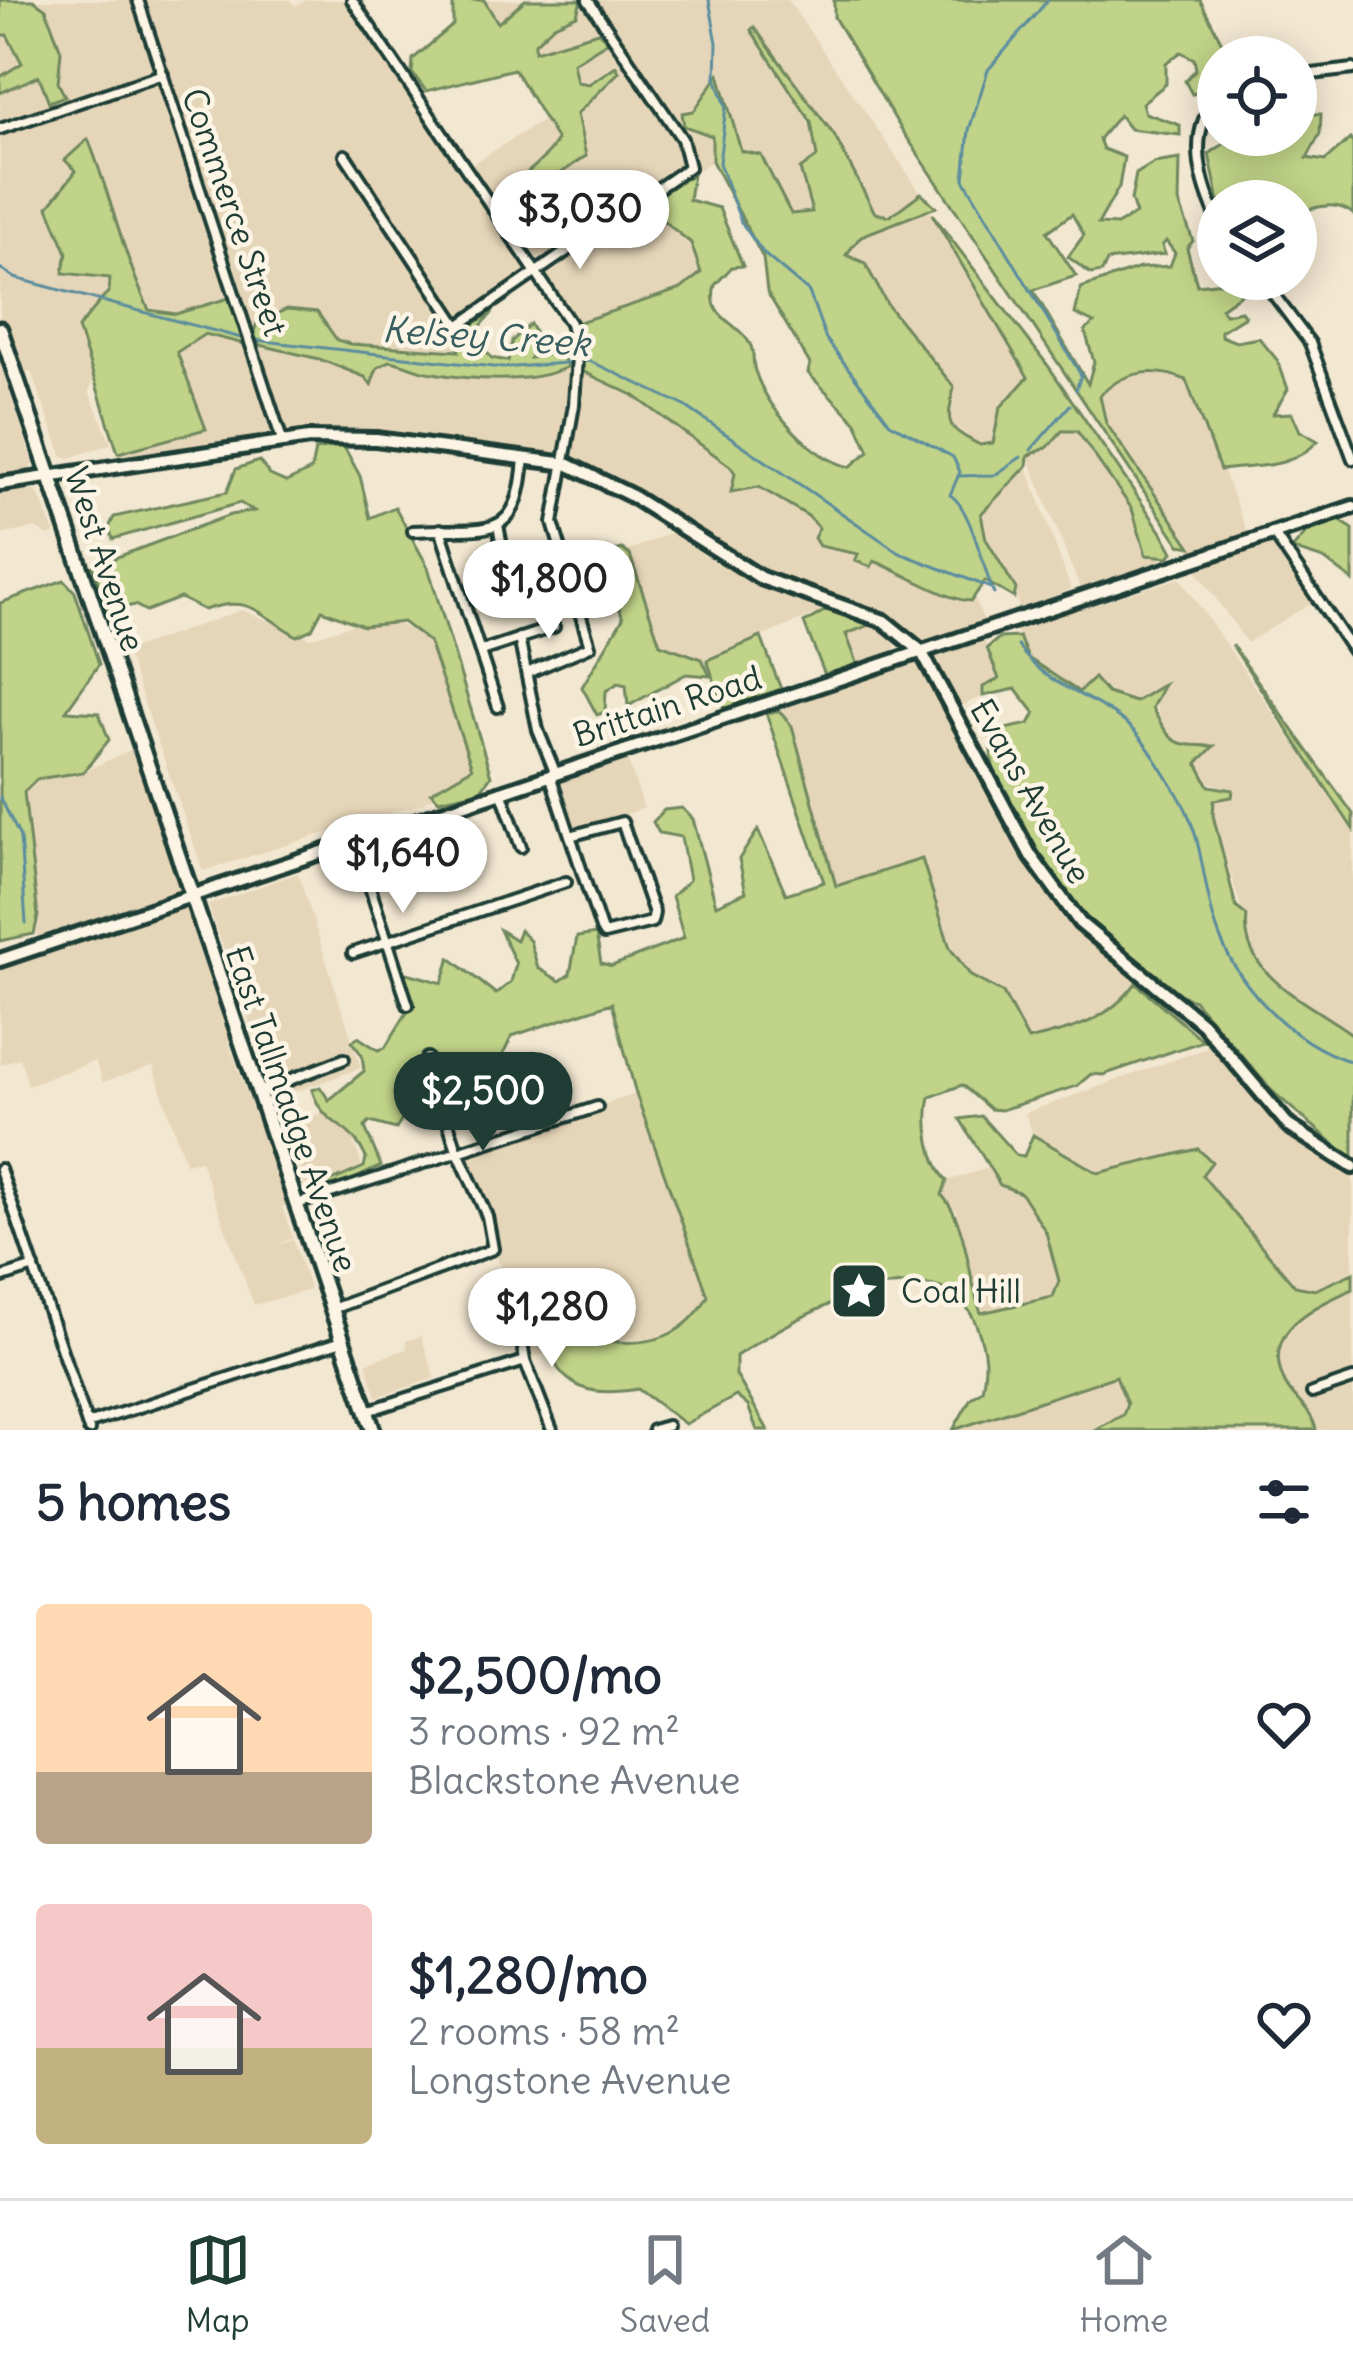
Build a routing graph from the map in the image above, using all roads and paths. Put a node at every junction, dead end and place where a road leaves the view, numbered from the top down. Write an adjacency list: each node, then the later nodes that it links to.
1 (138, 0): 6 (street, Commerce Street)
2 (352, 0): 9 (street)
3 (587, 0): 9 (street)
4 (1353, 69): 5 (street)
5 (1317, 73)
6 (163, 74): 7 (street); 12 (street, Commerce Street)
7 (0, 129)
8 (345, 155): 9 (street)
9 (539, 273): 15 (street)
10 (1278, 300): 14 (street)
11 (0, 329): 16 (main road, West Avenue)
12 (282, 440): 13 (street, Evans Avenue); 16 (street, Evans Avenue)
13 (524, 458): 15 (street, Evans Avenue); 19 (street)
14 (1353, 459)
15 (567, 464): 23 (street); 29 (street, Evans Avenue)
16 (50, 475): 17 (street, Evans Avenue); 35 (main road, West Avenue)
17 (0, 484)
18 (1353, 507): 22 (street, Brittain Road)
19 (498, 525): 20 (street); 24 (street)
20 (440, 530): 21 (street); 28 (street)
21 (413, 531)
22 (1274, 534): 29 (street, Brittain Road); 30 (street)
23 (561, 556): 24 (street); 25 (street)
24 (503, 569): 25 (street)
25 (572, 589): 31 (street)
26 (554, 627): 27 (street)
27 (519, 638): 28 (street); 31 (street)
28 (481, 651): 32 (street)
29 (921, 651): 33 (street, Brittain Road); 50 (street, Evans Avenue)
30 (1353, 651)
31 (527, 673): 33 (street)
32 (498, 706)
33 (552, 773): 34 (street, Brittain Road); 36 (street)
34 (501, 791): 37 (street, Brittain Road); 38 (street)
35 (158, 805): 40 (main road, East Tallmadge Avenue)
36 (570, 836): 36 (street)
37 (355, 840): 40 (street, Brittain Road); 41 (street)
38 (521, 847)
39 (566, 882): 41 (street)
40 (191, 897): 43 (street, Brittain Road); 47 (main road, East Tallmadge Avenue)
41 (388, 941): 42 (street); 44 (street)
42 (353, 953)
43 (0, 960)
44 (408, 1005)
45 (427, 1058): 49 (street)
46 (344, 1059): 47 (street)
47 (258, 1092): 52 (main road, East Tallmadge Avenue)
48 (597, 1107): 49 (street)
49 (457, 1150): 52 (street); 55 (street)
50 (1353, 1167)
51 (0, 1169): 53 (street)
52 (297, 1204): 55 (main road, East Tallmadge Avenue)
53 (34, 1267): 54 (street); 63 (street)
54 (0, 1278)
55 (332, 1309): 57 (main road, East Tallmadge Avenue)
56 (519, 1324): 58 (street)
57 (342, 1341): 61 (main road, East Tallmadge Avenue); 63 (street)
58 (525, 1361): 61 (street); 65 (street)
59 (1353, 1379): 60 (street)
60 (1312, 1393)
61 (367, 1411): 64 (main road, East Tallmadge Avenue)
62 (667, 1426): 66 (street)
63 (88, 1427)
64 (373, 1430)
65 (552, 1430)
66 (653, 1430)

